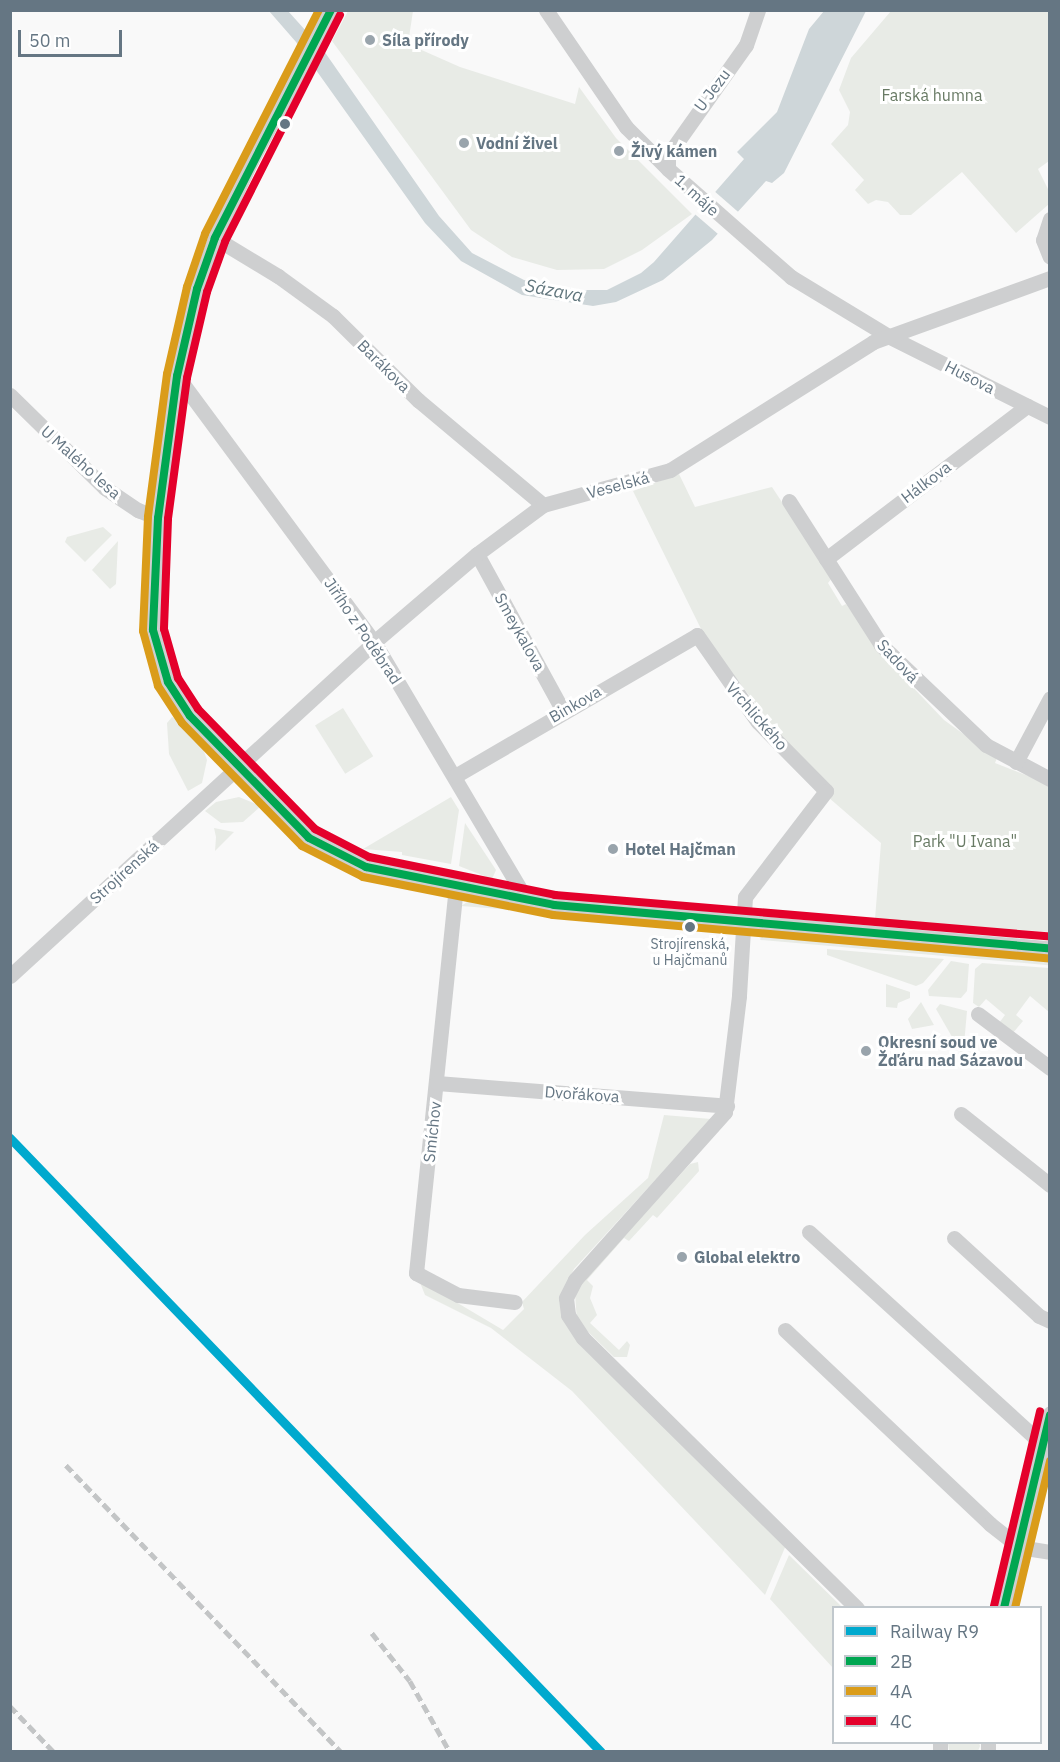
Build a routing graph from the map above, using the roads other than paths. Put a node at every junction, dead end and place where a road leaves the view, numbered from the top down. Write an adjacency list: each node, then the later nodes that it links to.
1 (546, 10): 4 (street, 1. máje)
2 (758, 10): 4 (street, U Jezu)
3 (327, 16): 6 (street)
4 (673, 173): 9 (street, 1. máje)
5 (1050, 219): 7 (street)
6 (215, 238): 10 (street); 15 (street, Barákova)
7 (1050, 257)
8 (1050, 278): 9 (street, Veselská)
9 (890, 336): 12 (street, Husova); 15 (street, Veselská)
10 (177, 376): 16 (street); 20 (street, Jiřího z Poděbrad)
11 (10, 395): 16 (street, U Malého lesa)
12 (1027, 406): 13 (street, Husova); 18 (street, Hálkova)
13 (1050, 417)
14 (789, 501): 18 (street, Sadová)
15 (543, 505): 17 (street, Veselská)
16 (158, 518): 24 (street)
17 (477, 554): 20 (street, Veselská); 22 (street, Smeykalova)
18 (826, 559): 23 (street, Sadová)
19 (697, 635): 22 (street, Binkova); 29 (street, Vrchlického)
20 (374, 642): 24 (street, Veselská); 25 (street, Jiřího z Poděbrad)
21 (1050, 698): 23 (street)
22 (563, 711): 25 (street, Binkova)
23 (1016, 762): 26 (street, Sadová)
24 (237, 769): 27 (street); 31 (street, Strojírenská)
25 (455, 776): 28 (street, Jiřího z Poděbrad)
26 (1050, 779)
27 (456, 886): 28 (street); 34 (street, Smíchov)
28 (527, 900): 29 (street)
29 (743, 922): 30 (street); 35 (street)
30 (1050, 948)
31 (10, 976)
32 (978, 1014): 33 (street)
33 (1050, 1068)
34 (437, 1083): 35 (street, Dvořákova); 40 (street, Smíchov)
35 (727, 1106): 47 (street)
36 (961, 1114): 37 (street)
37 (1050, 1185)
38 (809, 1232): 44 (street)
39 (954, 1238): 41 (street)
40 (515, 1302)
41 (1050, 1321)
42 (785, 1330): 45 (street)
43 (1050, 1413): 44 (street)
44 (1042, 1444): 45 (street)
45 (1018, 1547): 46 (street); 48 (street)
46 (1050, 1552)
47 (855, 1606)
48 (1005, 1606)

